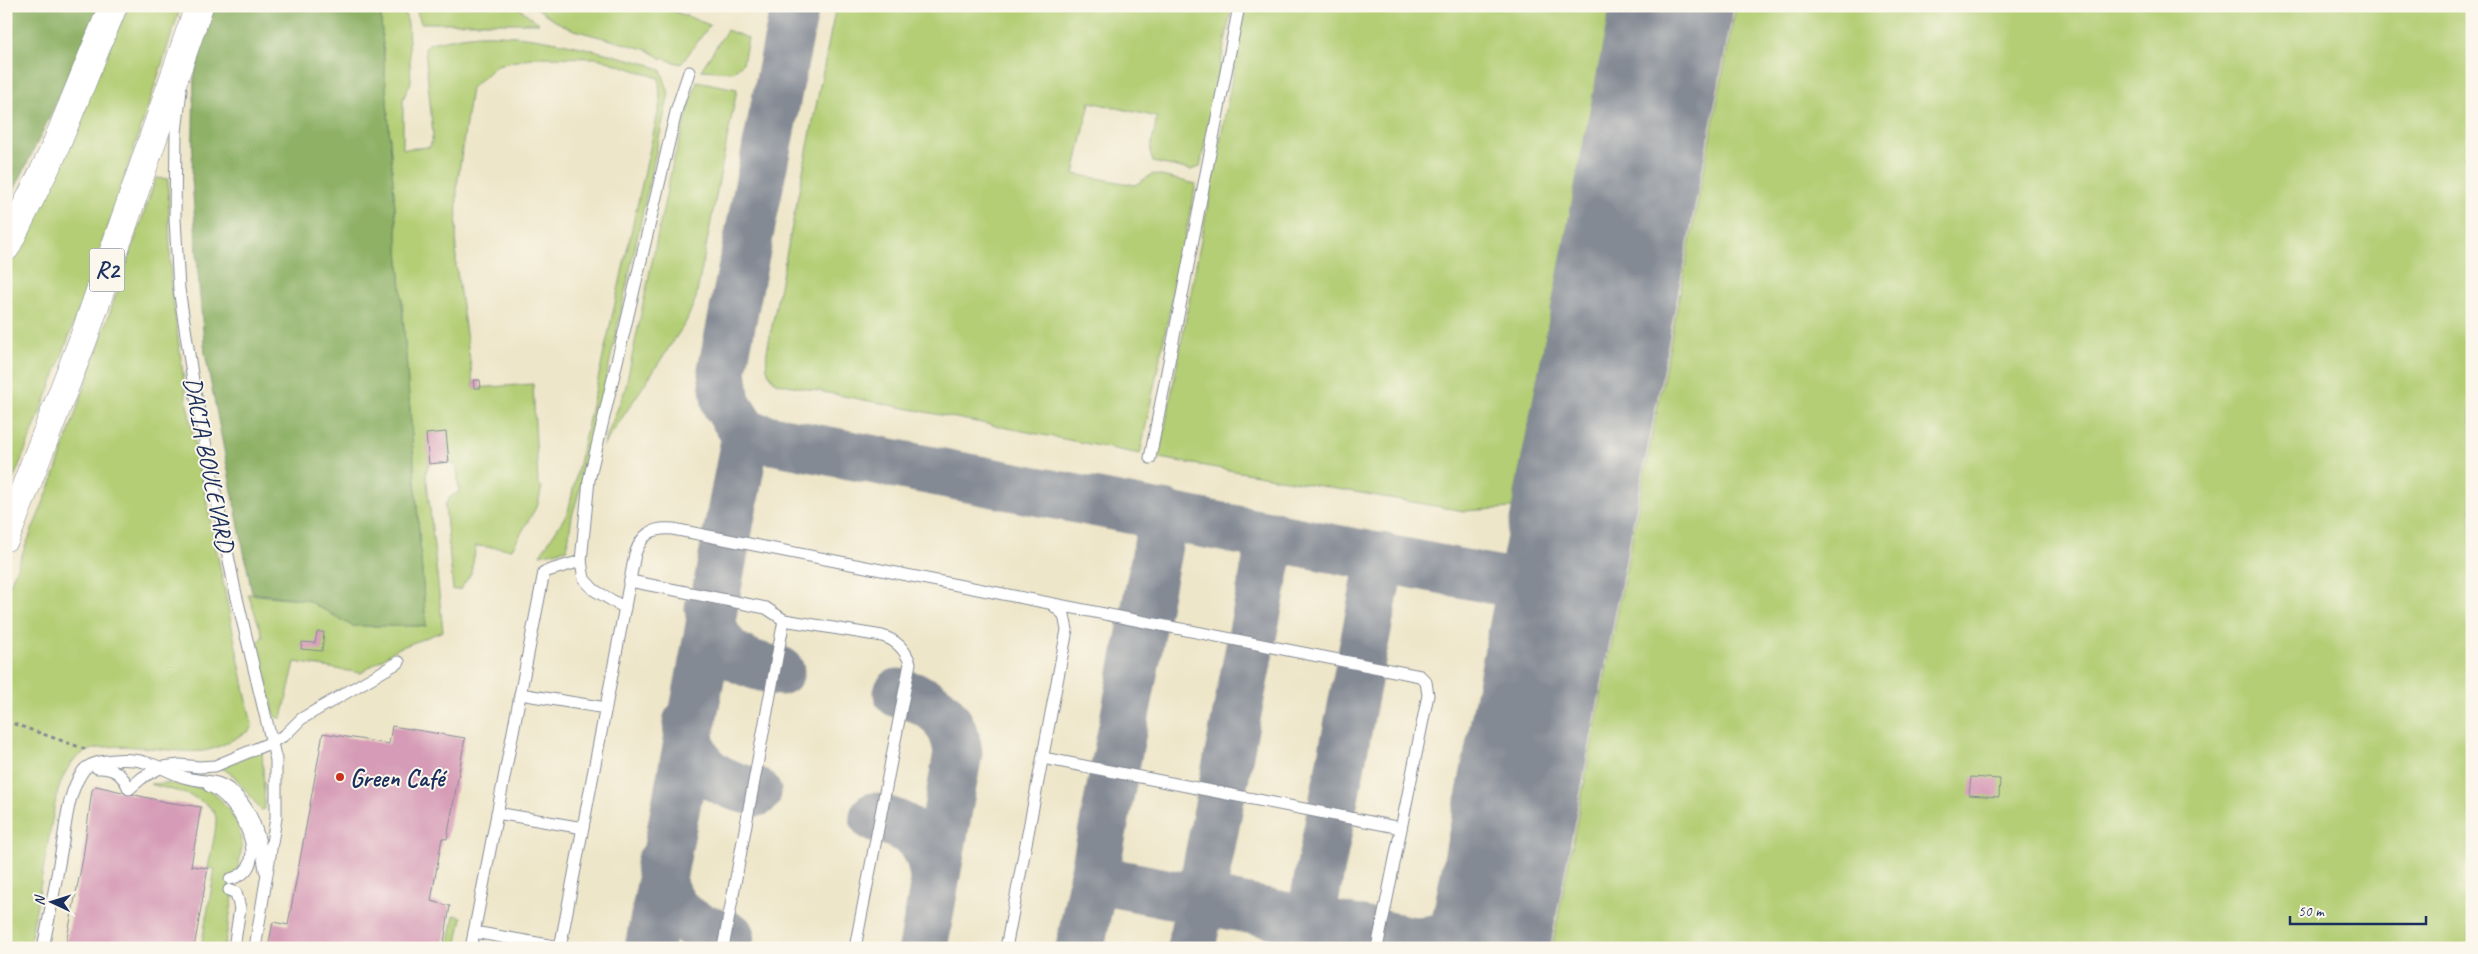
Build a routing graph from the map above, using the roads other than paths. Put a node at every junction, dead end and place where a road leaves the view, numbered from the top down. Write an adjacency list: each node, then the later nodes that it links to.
1 (113, 6): 6 (main road)
2 (198, 6): 4 (main road, DACIA BOULEVARD / R2)
3 (1239, 6): 7 (lane)
4 (187, 41): 8 (main road, DACIA BOULEVARD / R2); 19 (lane, DACIA BOULEVARD)
5 (688, 72): 9 (lane)
6 (6, 247)
7 (1150, 458)
8 (6, 537)
9 (580, 561): 12 (lane); 17 (lane)
10 (630, 581): 11 (lane); 12 (lane); 14 (lane)
11 (1051, 603): 13 (lane); 15 (lane)
12 (625, 608): 18 (lane)
13 (1093, 611): 15 (lane); 26 (lane)
14 (784, 620): 34 (lane); 35 (lane)
15 (1067, 630): 20 (lane)
16 (399, 662): 19 (lane)
17 (520, 694): 18 (lane); 24 (lane)
18 (606, 708): 25 (lane)
19 (272, 742): 21 (lane); 27 (lane, DACIA BOULEVARD)
20 (1042, 758): 26 (lane); 36 (lane)
21 (162, 768): 22 (lane, DACIA BOULEVARD); 22 (lane); 23 (lane, DACIA BOULEVARD)
22 (84, 770): 29 (lane)
23 (195, 780): 27 (lane, DACIA BOULEVARD); 30 (lane)
24 (497, 813): 25 (lane); 28 (lane)
25 (583, 828): 33 (lane)
26 (1401, 828): 37 (lane)
27 (267, 882): 31 (lane, DACIA BOULEVARD)
28 (474, 932): 32 (lane); 33 (lane)
29 (43, 948)
30 (234, 948)
31 (255, 948)
32 (471, 948)
33 (560, 948)
34 (723, 948)
35 (855, 948)
36 (1006, 948)
37 (1378, 948)

